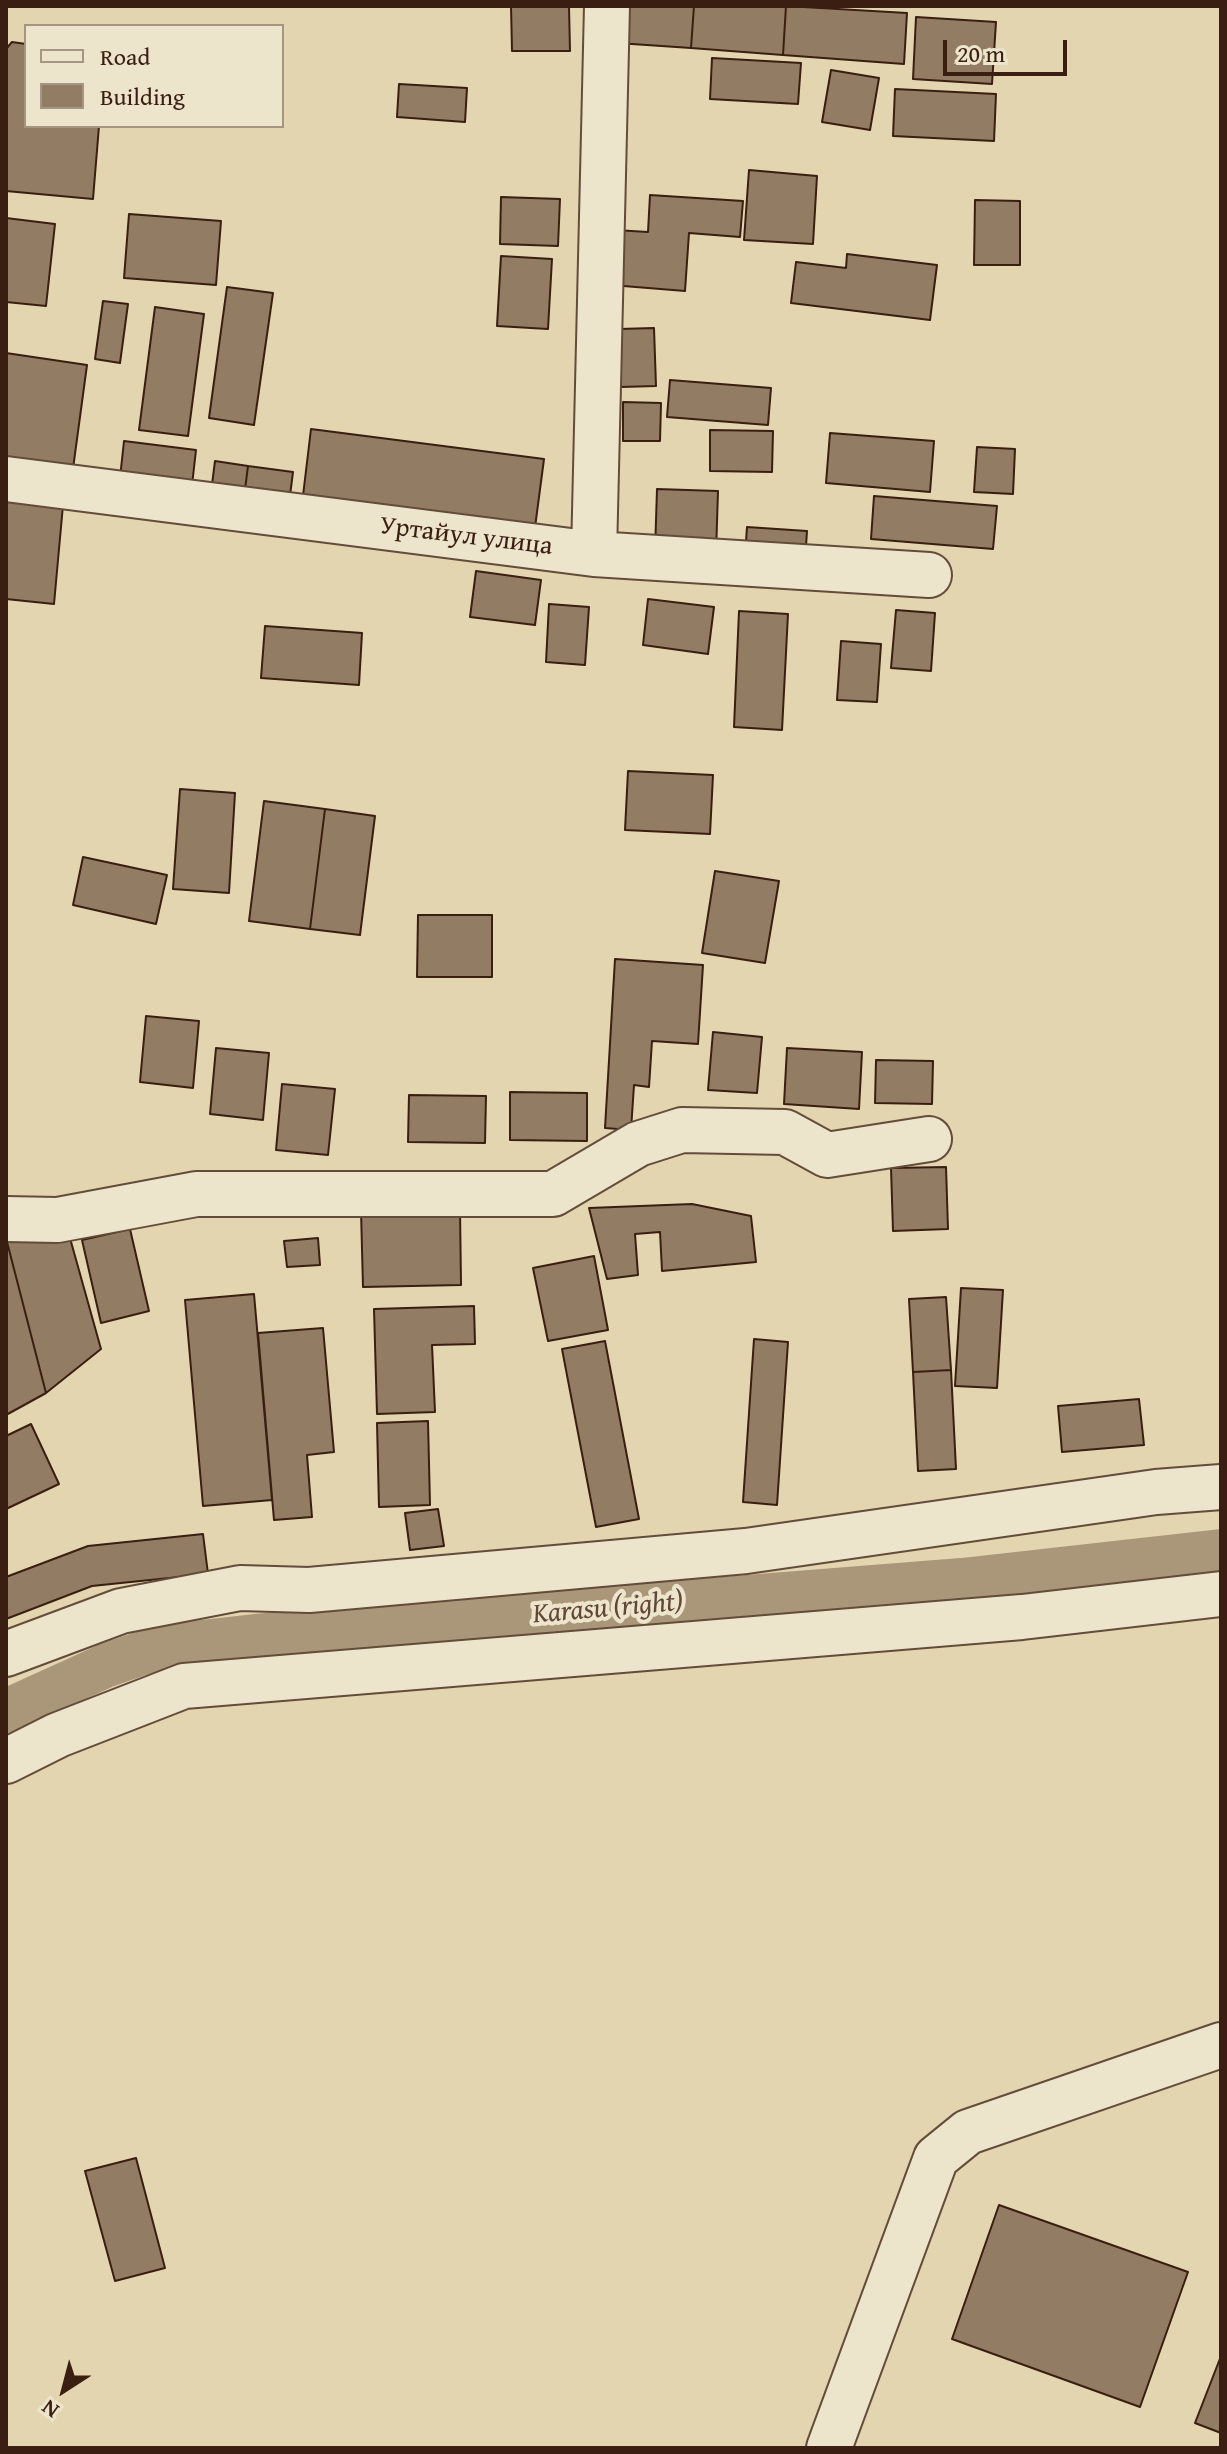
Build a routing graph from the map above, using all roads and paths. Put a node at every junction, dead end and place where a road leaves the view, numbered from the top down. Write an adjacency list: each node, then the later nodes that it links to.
1 (607, 6): 3 (street)
2 (6, 479): 3 (street, Уртайул улица)
3 (594, 554): 4 (street, Уртайул улица)
4 (929, 575)
5 (929, 1139): 6 (street)
6 (6, 1219)
7 (1221, 1487): 9 (street)
8 (1221, 1594): 10 (street)
9 (6, 1654)
10 (6, 1761)
11 (1221, 2045): 12 (street)
12 (829, 2448)

